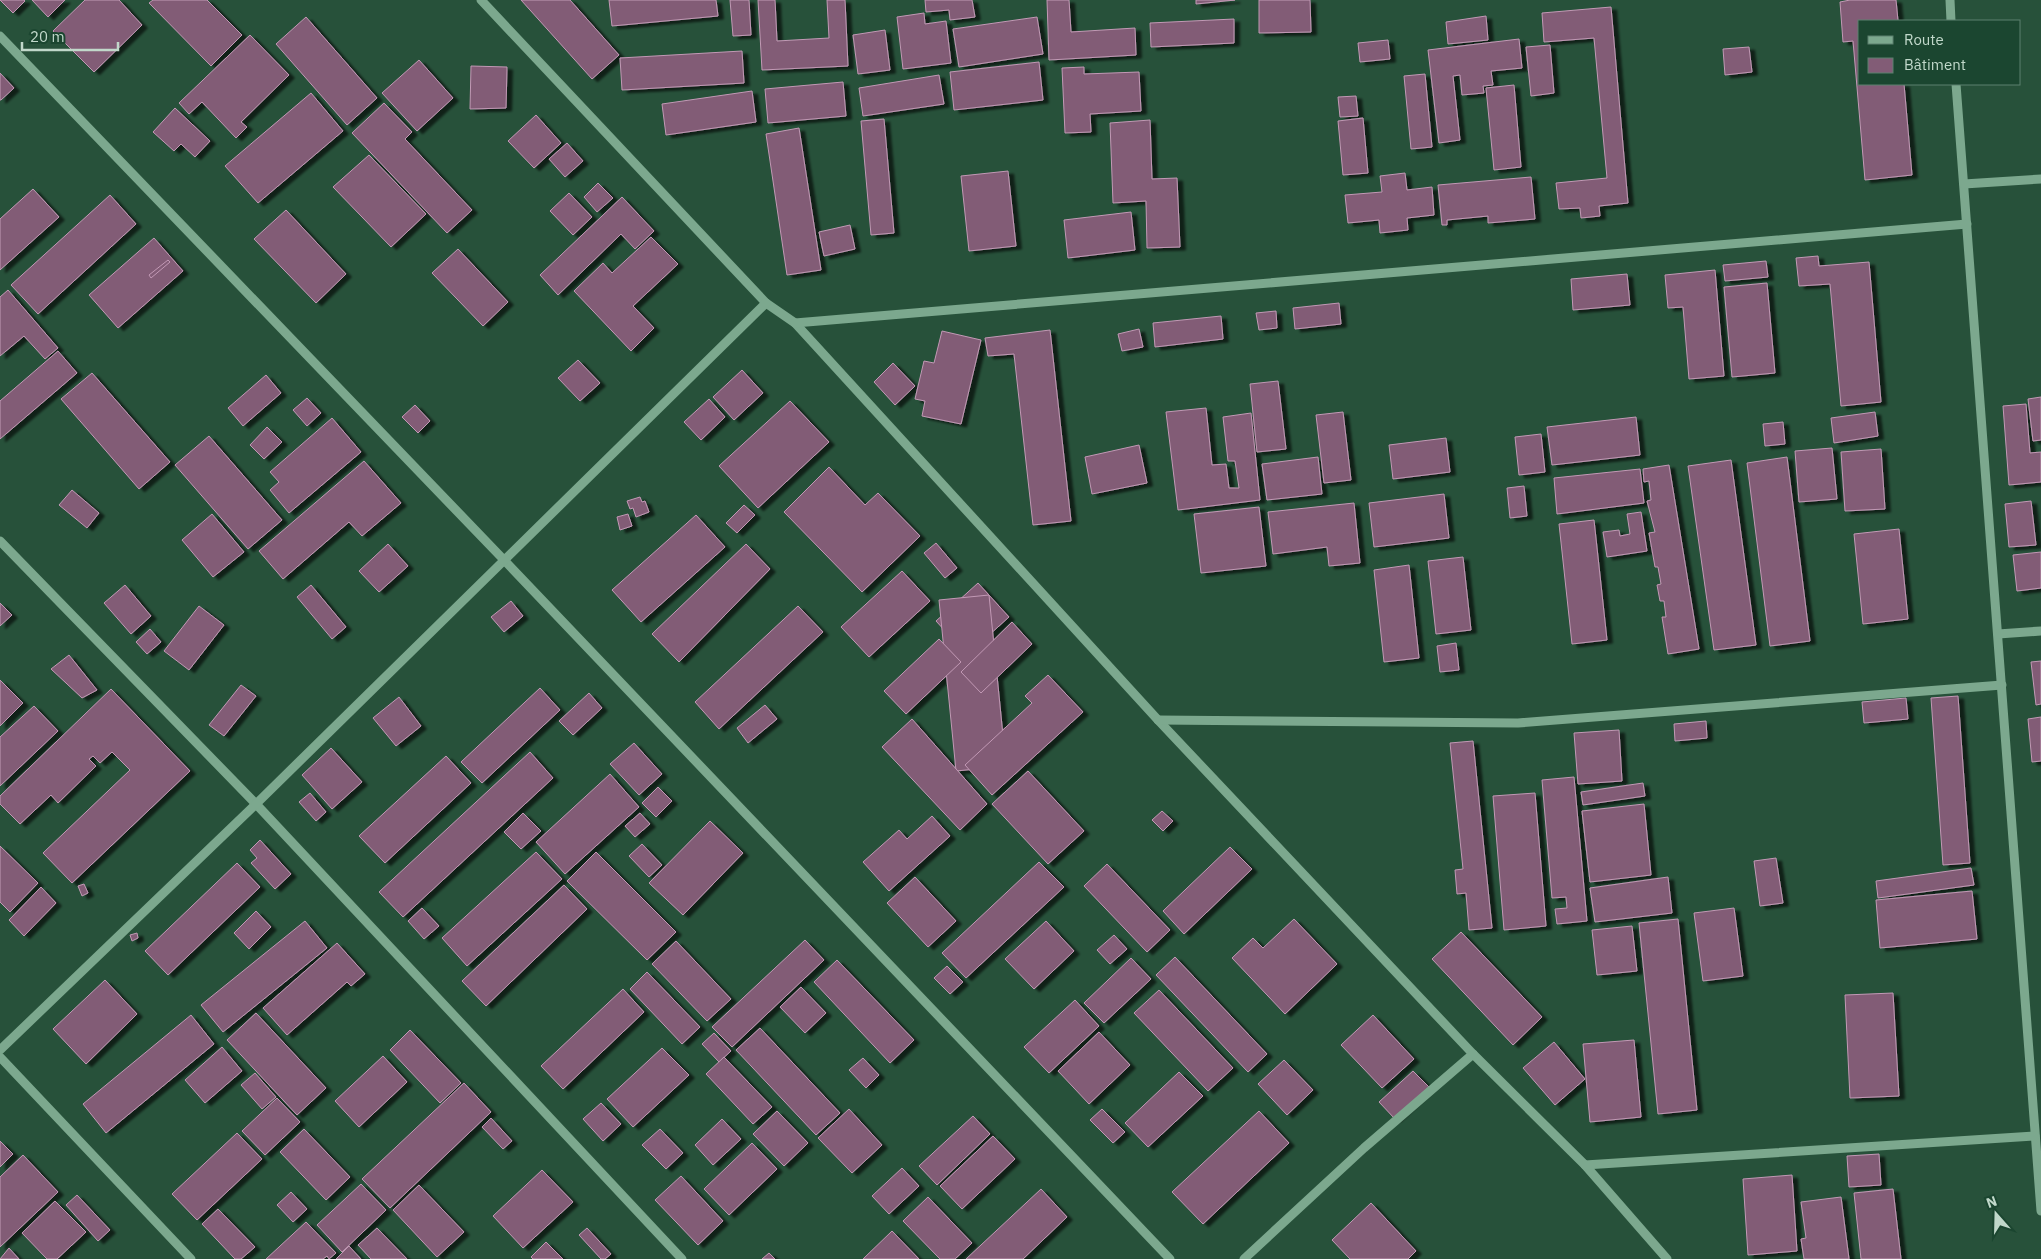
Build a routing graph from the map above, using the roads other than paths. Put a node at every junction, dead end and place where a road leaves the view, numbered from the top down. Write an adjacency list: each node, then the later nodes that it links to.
1 (481, 0): 9 (street)
2 (1950, 0): 3 (street)
3 (1952, 20)
4 (0, 36): 12 (street)
5 (1956, 85): 7 (street)
6 (2041, 179): 7 (street)
7 (1964, 184): 8 (street)
8 (1966, 224): 10 (street); 14 (street)
9 (766, 303): 10 (street); 12 (street)
10 (795, 323): 16 (street)
11 (0, 541): 17 (street)
12 (504, 560): 17 (street); 27 (street)
13 (2041, 631): 14 (street)
14 (1998, 634): 15 (street)
15 (2002, 685): 16 (street); 21 (street)
16 (1158, 720): 19 (street)
17 (256, 804): 18 (street); 26 (street)
18 (0, 1050)
19 (1473, 1054): 23 (street); 28 (street)
20 (0, 1057): 25 (street)
21 (2037, 1093): 22 (street)
22 (2035, 1136): 23 (street); 24 (street)
23 (1585, 1165): 29 (street)
24 (2041, 1211)
25 (191, 1259)
26 (682, 1259)
27 (1170, 1259)
28 (1244, 1259)
29 (1667, 1259)

